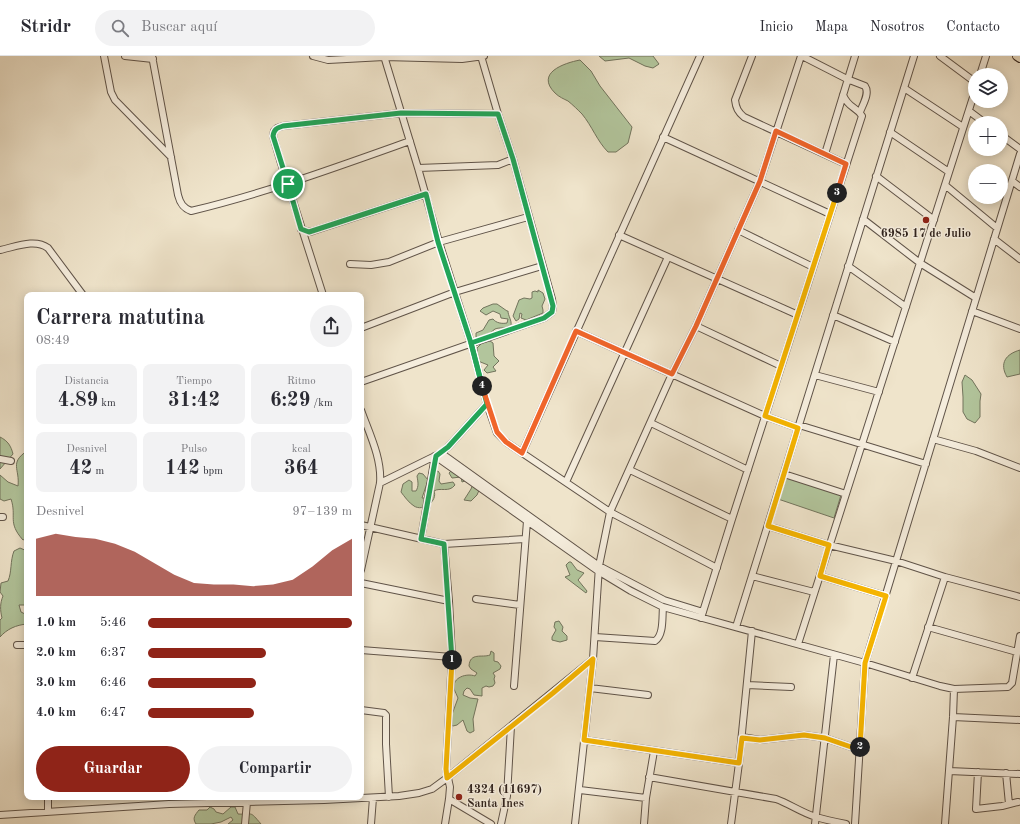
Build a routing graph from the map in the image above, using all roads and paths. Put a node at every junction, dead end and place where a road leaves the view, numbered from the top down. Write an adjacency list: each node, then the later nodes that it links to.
1 (104, 56): 35 (street)
2 (125, 56): 14 (street)
3 (313, 56): 13 (street)
4 (482, 56): 13 (street); 24 (street)
5 (700, 56): 29 (street)
6 (752, 56): 27 (street)
7 (801, 56): 18 (street); 27 (street)
8 (855, 56): 18 (street)
9 (914, 56): 19 (street)
10 (940, 56): 17 (street)
11 (986, 56): 16 (street)
12 (1017, 56): 15 (main road)
13 (384, 57): 23 (street)
14 (152, 58): 35 (street)
15 (1020, 58)
16 (982, 68)
17 (968, 77)
18 (847, 79): 20 (street); 22 (street)
19 (904, 88): 26 (street); 28 (street)
20 (843, 95): 22 (street); 33 (street)
21 (969, 110): 25 (street); 26 (street)
22 (860, 112): 37 (street)
23 (401, 113): 24 (street); 30 (street); 43 (street)
24 (498, 114): 36 (street)
25 (976, 116)
26 (963, 127): 39 (street)
27 (776, 131): 33 (street); 41 (street)
28 (890, 132): 39 (street); 40 (street)
29 (663, 136): 41 (street); 54 (street)
30 (410, 141): 38 (street); 43 (street)
31 (1008, 141): 32 (street)
32 (1020, 150)
33 (825, 154): 37 (street)
34 (1020, 154): 42 (street)
35 (171, 157): 43 (street)
36 (513, 159): 38 (street); 48 (street)
37 (846, 164): 47 (street)
38 (418, 168): 46 (street)
39 (949, 172): 44 (street)
40 (876, 176): 49 (street); 50 (street)
41 (760, 181): 47 (street); 53 (street)
42 (1012, 181): 45 (street); 51 (street)
43 (288, 184): 52 (street)
44 (945, 185): 50 (street); 51 (street)
45 (1020, 187)
46 (426, 194): 52 (street); 56 (street)
47 (830, 214): 64 (street)
48 (528, 217): 56 (street); 62 (street)
49 (863, 219): 60 (street); 63 (street)
50 (934, 220): 60 (street)
51 (997, 228): 55 (street)
52 (301, 229): 67 (street)
53 (738, 230): 64 (street); 65 (street)
54 (619, 235): 58 (street); 77 (street)
55 (994, 240): 59 (street); 69 (street)
56 (438, 242): 61 (street); 68 (street)
57 (0, 250): 66 (street)
58 (668, 257): 65 (street); 80 (street)
59 (1020, 259)
60 (920, 263): 69 (street); 70 (street)
61 (350, 264)
62 (542, 266): 68 (street); 79 (street)
63 (848, 266): 70 (street); 73 (street)
64 (813, 267): 72 (street)
65 (717, 279): 72 (street); 74 (street)
66 (81, 292)
67 (322, 292)
68 (455, 292): 75 (street); 79 (street)
69 (976, 298): 71 (street)
70 (906, 307): 78 (street)
71 (972, 311): 76 (street); 91 (street)
72 (798, 315): 81 (street)
73 (833, 315): 78 (street); 83 (street)
74 (696, 326): 81 (street); 82 (street)
75 (364, 327)
76 (1020, 329)
77 (576, 331): 80 (street); 93 (street)
78 (894, 342): 85 (street)
79 (471, 343): 84 (street); 86 (street)
80 (625, 353): 82 (street); 102 (street)
81 (781, 366): 87 (street)
82 (672, 374): 87 (street); 89 (street)
83 (815, 375): 85 (street); 90 (street)
84 (364, 381)
85 (879, 392): 92 (street)
86 (487, 404): 93 (street); 94 (street)
87 (765, 416): 90 (street); 100 (street)
88 (364, 418): 103 (street)
89 (651, 423): 99 (street); 100 (street)
90 (799, 426): 92 (street); 101 (street)
91 (933, 439): 97 (street); 98 (street)
92 (862, 443): 97 (street); 104 (street)
93 (522, 453): 102 (street)
94 (438, 455): 103 (street); 107 (street); 111 (street); 117 (street)
95 (0, 459): 96 (street)
96 (12, 461)
97 (926, 464): 116 (street)
98 (1020, 468)
99 (630, 470): 105 (street); 106 (street)
100 (748, 470): 106 (street)
101 (784, 474): 104 (street); 109 (street)
102 (566, 482): 105 (street)
103 (380, 483): 110 (street)
104 (846, 494): 114 (street)
105 (610, 512): 117 (street); 118 (street)
106 (732, 519): 118 (street)
107 (527, 521): 112 (street); 117 (street)
108 (364, 526): 110 (street)
109 (768, 526): 114 (street); 119 (street)
110 (371, 527): 111 (street); 115 (street)
111 (421, 539): 113 (street)
112 (525, 539): 113 (street); 128 (street)
113 (444, 544): 127 (street)
114 (829, 545): 116 (street); 120 (street)
115 (364, 557)
116 (896, 560): 121 (street); 124 (street)
117 (599, 568): 129 (street); 130 (street); 135 (street)
118 (717, 568): 130 (street)
119 (752, 576): 123 (street); 131 (street)
120 (820, 576): 123 (street); 124 (street)
121 (945, 577): 125 (street); 132 (street)
122 (364, 584): 127 (street)
123 (814, 592): 136 (street)
124 (886, 596): 144 (street)
125 (1020, 597)
126 (476, 599): 128 (street)
127 (449, 601): 142 (street)
128 (520, 605): 147 (street)
129 (664, 607): 130 (street); 135 (street)
130 (702, 615): 131 (street)
131 (736, 627): 133 (street)
132 (928, 627): 140 (street); 145 (street)
133 (752, 631): 136 (street); 146 (street)
134 (1020, 636): 140 (street)
135 (595, 637): 143 (street)
136 (798, 644): 141 (street)
137 (17, 645): 138 (street)
138 (24, 645)
139 (364, 650): 142 (street)
140 (1017, 652): 150 (street)
141 (834, 655): 144 (street); 157 (street)
142 (452, 657): 167 (street)
143 (593, 659): 148 (street); 155 (street)
144 (865, 663): 145 (street); 159 (street)
145 (912, 678): 150 (street)
146 (747, 685): 149 (street); 156 (street)
147 (514, 686)
148 (590, 688): 151 (street); 158 (street)
149 (791, 688)
150 (954, 689): 153 (street)
151 (648, 695)
152 (364, 710): 170 (street)
153 (953, 717): 154 (street); 162 (street)
154 (1020, 720)
155 (511, 726): 167 (street); 188 (street)
156 (742, 738): 157 (street); 161 (street)
157 (825, 738): 159 (street); 183 (street)
158 (584, 740): 160 (street); 168 (street)
159 (860, 750): 194 (street)
160 (654, 751): 161 (street); 166 (street)
161 (739, 763): 169 (street)
162 (949, 771): 163 (street); 195 (street)
163 (978, 772): 164 (street); 180 (street)
164 (1006, 773): 165 (street); 180 (street)
165 (1020, 774)
166 (649, 777): 169 (street); 173 (street)
167 (447, 778): 170 (street); 174 (street)
168 (580, 790): 173 (street); 189 (street)
169 (735, 792): 183 (street); 191 (street)
170 (389, 797): 172 (street)
171 (364, 798): 172 (street)
172 (373, 798): 185 (street)
173 (646, 798): 190 (street)
174 (449, 799): 186 (street); 187 (street)
175 (48, 800): 181 (street)
176 (169, 800): 179 (street)
177 (244, 800): 179 (street); 184 (street)
178 (1018, 802): 180 (street)
179 (169, 804): 181 (street)
180 (1009, 804)
181 (48, 812): 182 (street)
182 (0, 815)
183 (816, 817): 192 (street); 193 (street)
184 (245, 824)
185 (371, 824)
186 (445, 824)
187 (492, 824)
188 (501, 824)
189 (575, 824)
190 (644, 824)
191 (731, 824)
192 (815, 824)
193 (846, 824)
194 (855, 824)
195 (944, 824)

